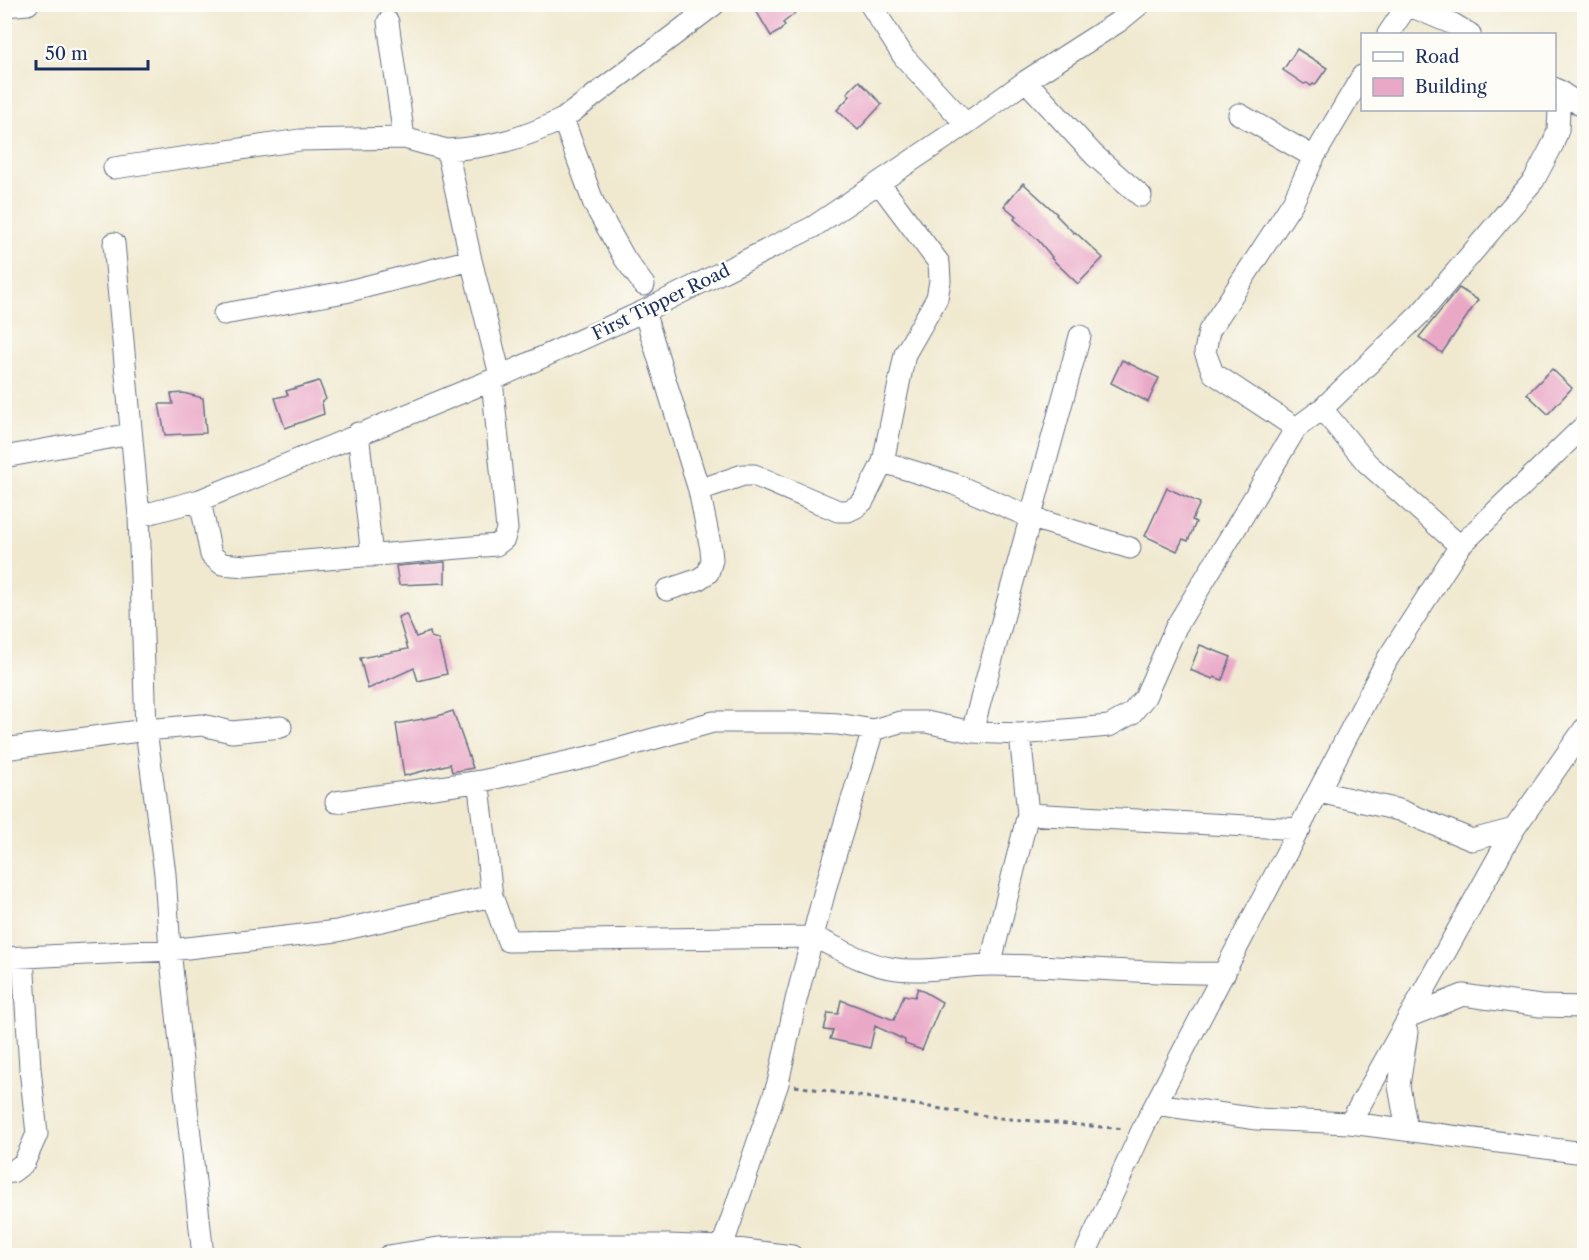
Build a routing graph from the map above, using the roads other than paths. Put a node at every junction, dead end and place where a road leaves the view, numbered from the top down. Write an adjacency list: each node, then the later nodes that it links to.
1 (28, 4): 5 (street)
2 (715, 4): 15 (street)
3 (1140, 4): 11 (street, First Tipper Road)
4 (1406, 5): 8 (street); 9 (street)
5 (4, 6)
6 (879, 10): 16 (street)
7 (388, 22): 17 (street)
8 (1389, 33)
9 (1468, 33)
10 (1361, 78): 19 (street)
11 (1026, 81): 16 (street, First Tipper Road); 22 (street)
12 (1557, 89): 13 (street); 30 (street)
13 (1584, 107)
14 (1239, 114): 19 (street)
15 (562, 119): 18 (street); 25 (street)
16 (966, 124): 21 (street, First Tipper Road)
17 (404, 138): 18 (street); 20 (street)
18 (447, 150): 24 (street)
19 (1314, 157): 32 (street)
20 (114, 168)
21 (879, 183): 26 (street, First Tipper Road); 36 (street)
22 (1141, 196)
23 (114, 243): 34 (street)
24 (471, 260): 27 (street); 29 (street)
25 (644, 285)
26 (644, 311): 29 (street, First Tipper Road); 37 (street)
27 (224, 314)
28 (1080, 336): 40 (street)
29 (496, 378): 33 (street, First Tipper Road); 43 (street)
30 (1322, 410): 32 (street); 41 (street)
31 (1584, 426): 41 (street)
32 (1296, 428): 50 (street)
33 (358, 433): 38 (street, First Tipper Road); 43 (street)
34 (131, 434): 35 (street); 39 (street)
35 (4, 457)
36 (883, 462): 37 (street); 40 (street)
37 (699, 490): 44 (street)
38 (200, 500): 39 (street, First Tipper Road); 43 (street)
39 (139, 516): 47 (street)
40 (1032, 518): 42 (street); 49 (street)
41 (1460, 546): 53 (street)
42 (1130, 548)
43 (372, 556)
44 (667, 590)
45 (281, 727): 47 (street)
46 (1584, 729): 57 (street)
47 (146, 730): 51 (street); 62 (street)
48 (873, 730): 49 (street); 52 (street); 61 (street)
49 (972, 732): 50 (street)
50 (1020, 735): 55 (street)
51 (4, 749)
52 (482, 781): 54 (street); 60 (street)
53 (1319, 792): 56 (street); 58 (street)
54 (336, 802)
55 (1028, 814): 56 (street); 64 (street)
56 (1300, 829): 65 (street)
57 (1514, 829): 58 (street); 59 (street)
58 (1472, 840): 59 (street)
59 (1491, 872): 69 (street)
60 (492, 896): 61 (street); 62 (street)
61 (814, 937): 64 (street); 75 (street)
62 (170, 950): 63 (street); 77 (street)
63 (14, 958): 74 (street)
64 (990, 965): 66 (street)
65 (1225, 973): 66 (street); 67 (street)
66 (1181, 974): 67 (street)
67 (1209, 1004): 70 (street)
68 (1584, 1007): 69 (street)
69 (1410, 1016): 71 (street); 72 (street)
70 (1156, 1104): 71 (street); 80 (street)
71 (1350, 1123): 72 (street)
72 (1407, 1130): 73 (street)
73 (1584, 1153)
74 (4, 1173)
75 (722, 1247): 76 (street); 79 (street)
76 (439, 1252): 78 (street)
77 (203, 1256)
78 (388, 1256)
79 (792, 1256)
80 (1084, 1256)

